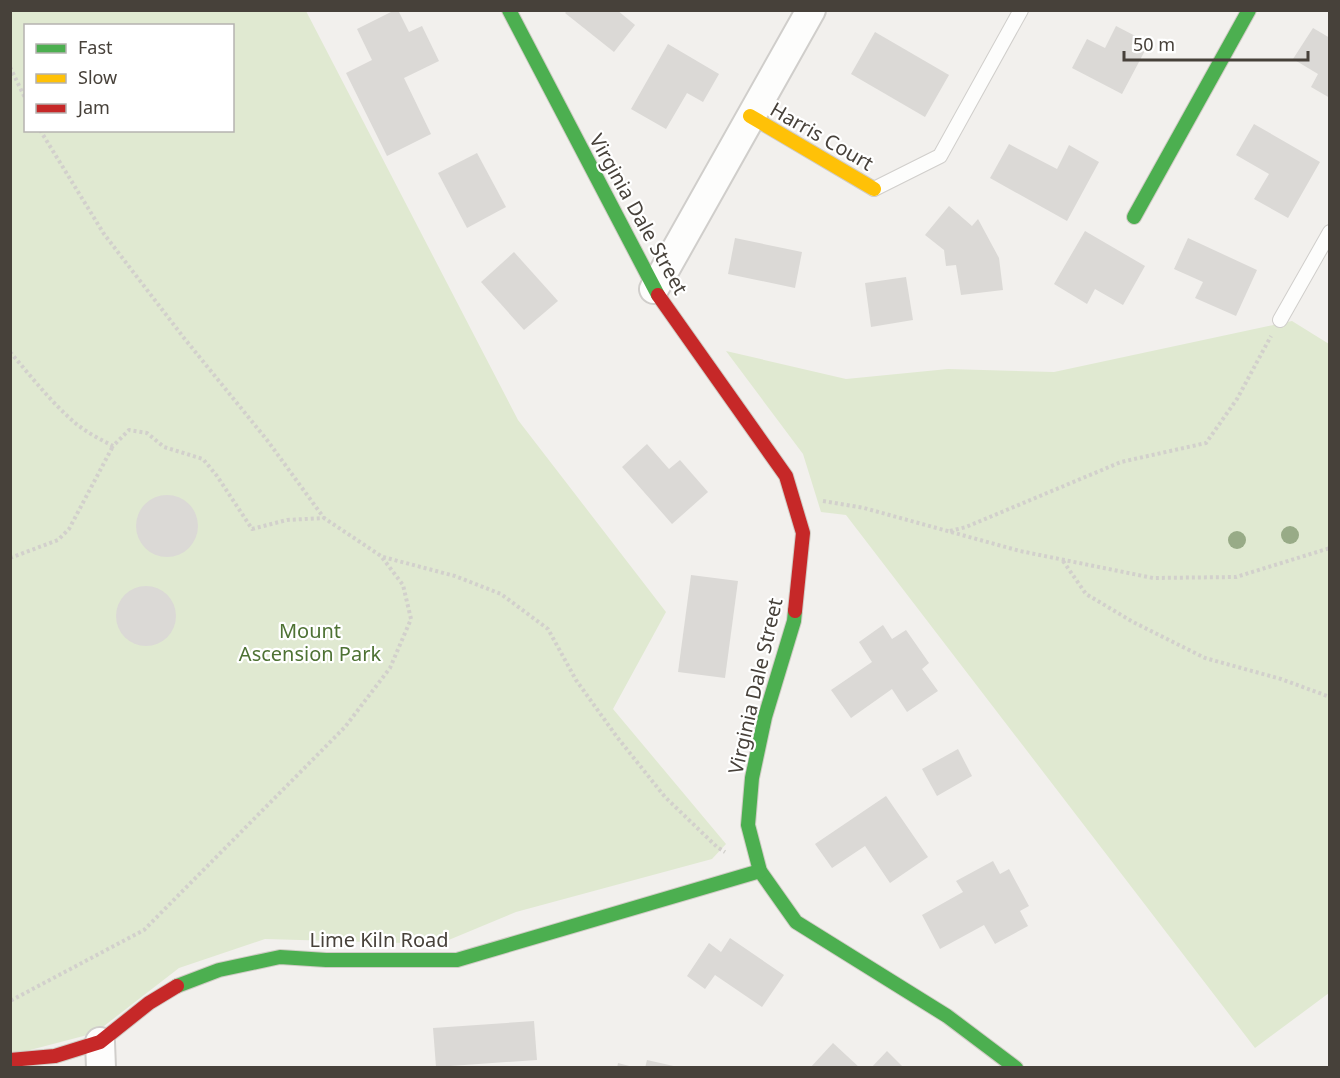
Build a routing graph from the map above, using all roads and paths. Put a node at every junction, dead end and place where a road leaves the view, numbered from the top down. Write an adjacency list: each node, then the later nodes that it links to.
1 (509, 10): 12 (street, Virginia Dale Street)
2 (811, 10): 7 (street)
3 (1021, 10): 9 (lane)
4 (1249, 10): 10 (street)
5 (10, 67): 6 (path)
6 (24, 96)
7 (750, 116): 9 (street, Harris Court); 12 (street)
8 (41, 132): 17 (path)
9 (874, 189)
10 (1134, 217)
11 (1329, 232): 13 (lane)
12 (654, 289): 16 (street, Virginia Dale Street)
13 (1280, 320): 18 (path)
14 (10, 352): 15 (path)
15 (113, 446): 17 (path); 21 (path)
16 (792, 496): 18 (path); 24 (street, Virginia Dale Street)
17 (324, 518): 20 (path)
18 (948, 531): 22 (path)
19 (1329, 548): 22 (path)
20 (381, 556): 24 (path); 25 (path)
21 (10, 558)
22 (1062, 560): 23 (path)
23 (1329, 697)
24 (760, 871): 26 (street, Lime Kiln Road); 28 (street, Virginia Dale Street)
25 (10, 1000)
26 (100, 1055): 27 (street, Lime Kiln Road)
27 (10, 1060)
28 (1016, 1068)

